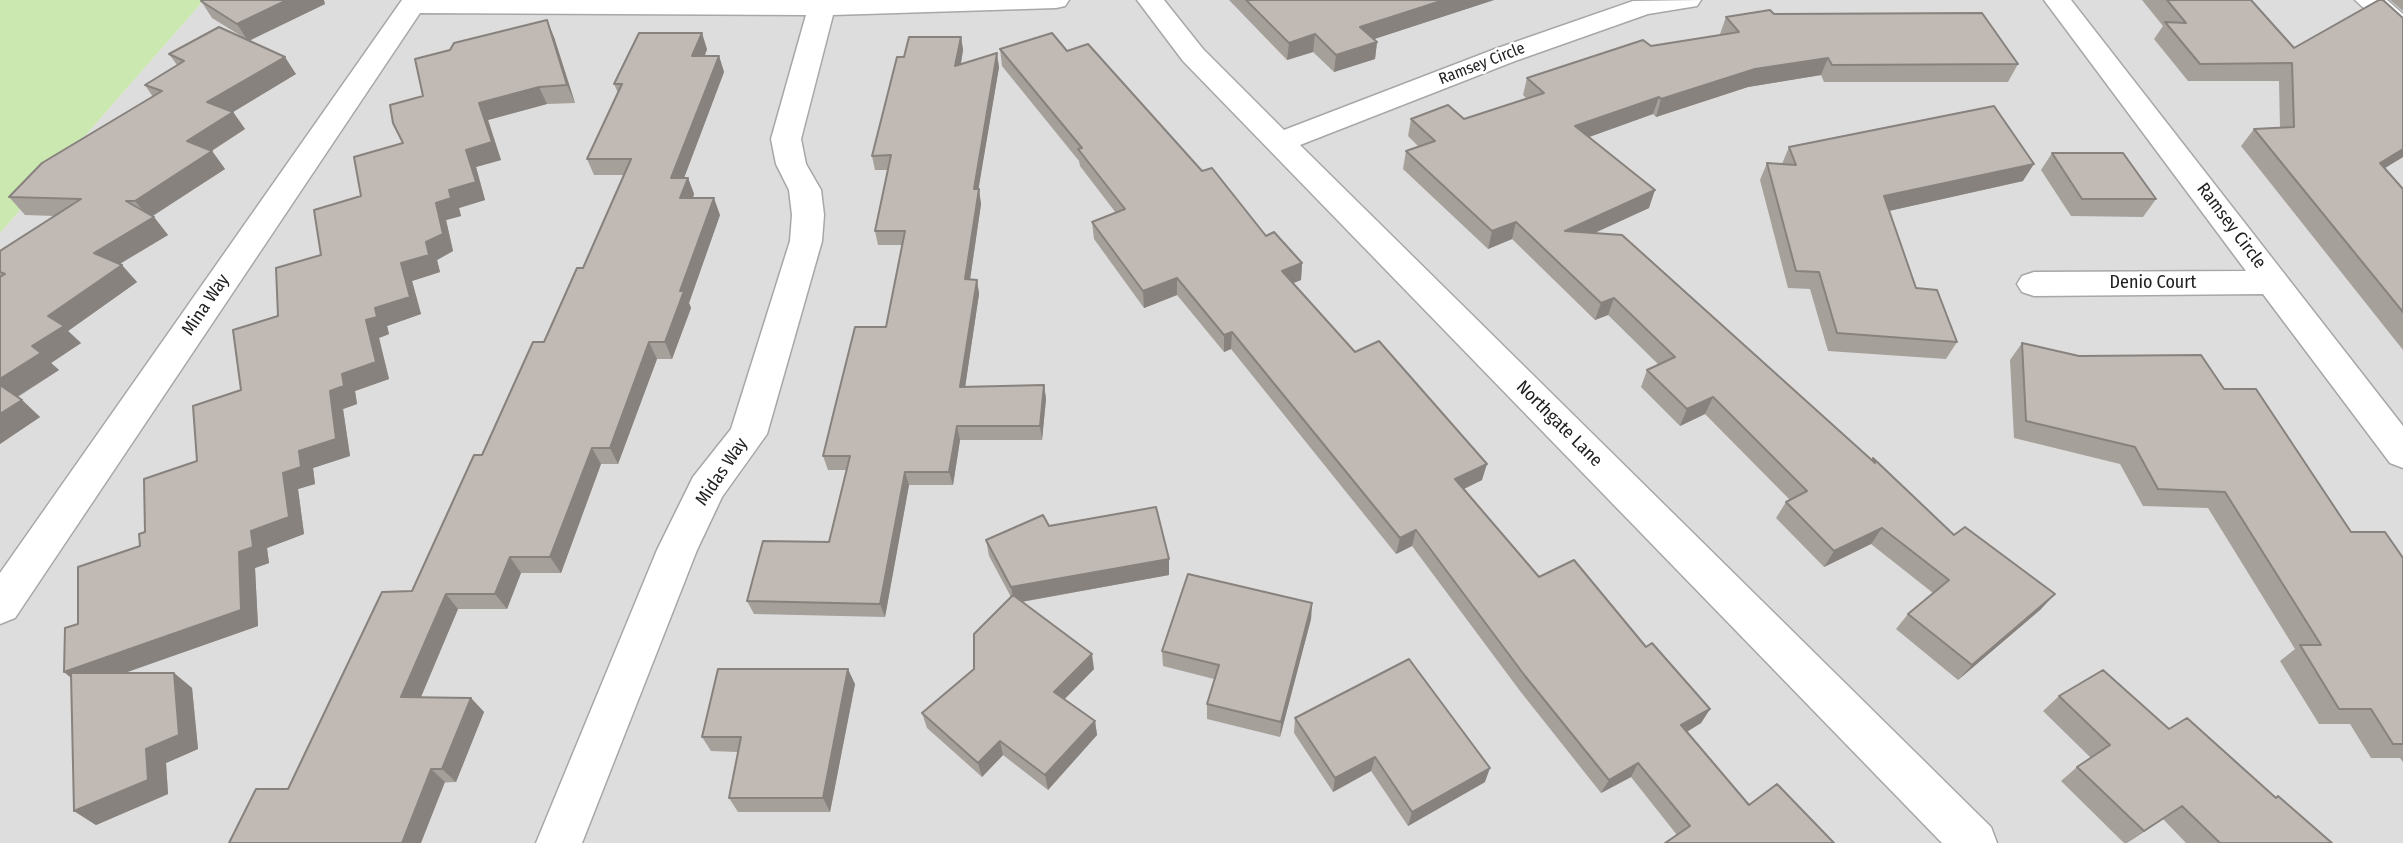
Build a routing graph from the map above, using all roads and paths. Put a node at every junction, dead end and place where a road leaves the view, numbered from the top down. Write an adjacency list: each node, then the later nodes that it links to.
1 (1056, 0): 7 (street)
2 (1150, 0): 9 (street, Northgate Lane)
3 (1688, 0): 9 (street, Ramsey Circle)
4 (2057, 0): 10 (street, Ramsey Circle)
5 (2372, 2): 6 (street); 8 (street)
6 (2403, 2)
7 (822, 7): 13 (street, Mina Way); 14 (street, Midas Way)
8 (2403, 29)
9 (1280, 142): 15 (street, Northgate Lane)
10 (2273, 282): 11 (street, Denio Court); 12 (street, Ramsey Circle)
11 (2034, 284)
12 (2403, 453)
13 (0, 606)
14 (559, 843)
15 (1973, 843)

